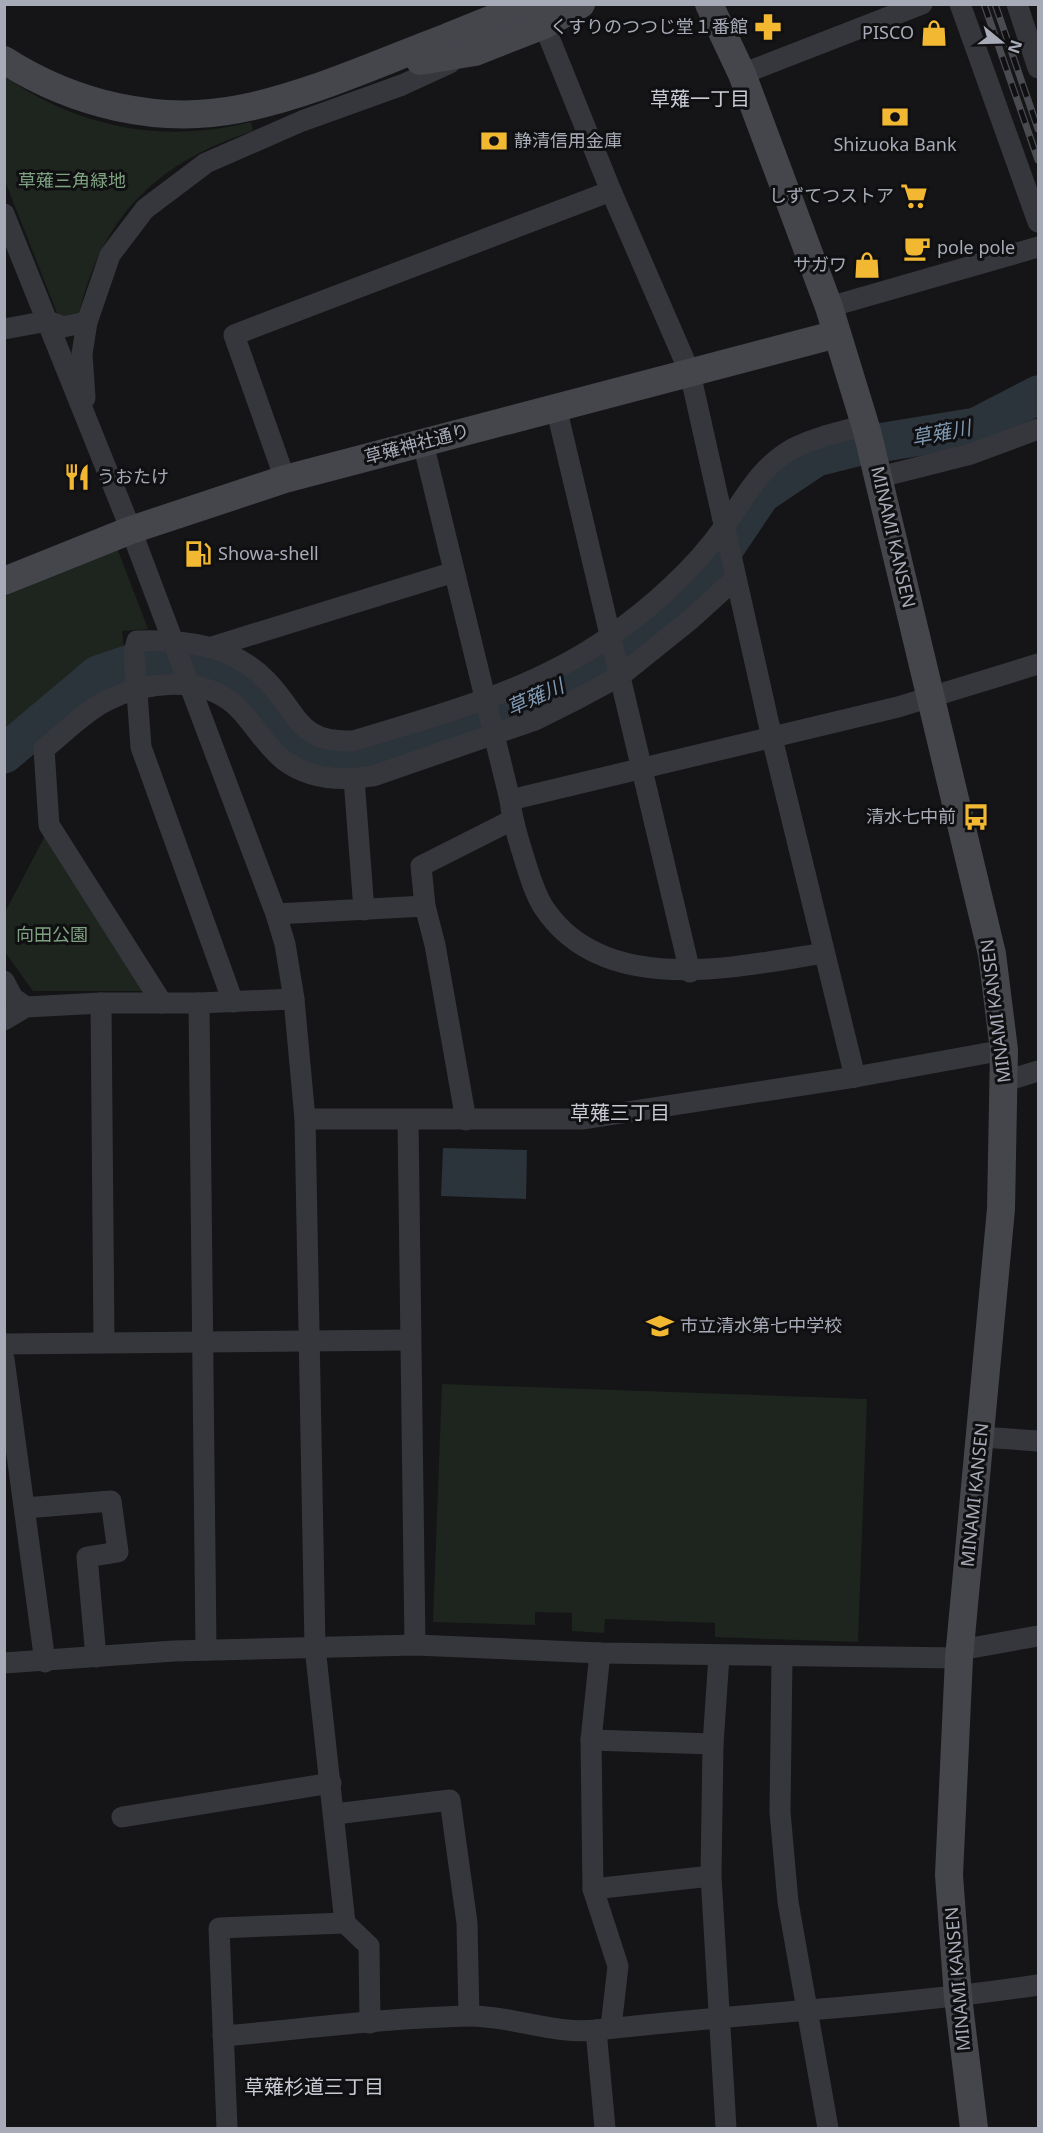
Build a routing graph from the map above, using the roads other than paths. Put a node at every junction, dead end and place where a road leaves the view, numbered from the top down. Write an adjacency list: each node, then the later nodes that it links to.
1 (581, 4): 6 (main road)
2 (709, 4): 12 (main road, MINAMI KANSEN)
3 (922, 4): 12 (street)
4 (960, 4): 15 (street)
5 (1017, 4): 7 (street)
6 (535, 10): 8 (main road); 11 (main road); 13 (street)
7 (1032, 28): 10 (street)
8 (475, 52): 11 (main road); 19 (street)
9 (4, 60): 11 (main road)
10 (1038, 68)
11 (353, 72)
12 (742, 74): 17 (main road, MINAMI KANSEN)
13 (611, 190): 21 (street); 28 (street)
14 (4, 214): 18 (street)
15 (1038, 222)
16 (1038, 247): 17 (street)
17 (833, 320): 21 (main road, 草薙神社通り); 24 (main road, MINAMI KANSEN)
18 (48, 321): 19 (street); 20 (street); 23 (street)
19 (87, 322): 23 (street)
20 (4, 329)
21 (690, 373): 22 (main road, 草薙神社通り); 29 (street)
22 (556, 407): 26 (main road, 草薙神社通り); 34 (street)
23 (86, 418): 30 (street)
24 (866, 428): 27 (main road, MINAMI KANSEN); 29 (street)
25 (1038, 429): 27 (street)
26 (423, 443): 28 (main road, 草薙神社通り); 31 (street)
27 (878, 469): 41 (main road, MINAMI KANSEN)
28 (285, 478): 30 (main road, 草薙神社通り)
29 (724, 527): 32 (street); 34 (street)
30 (131, 530): 33 (main road, 草薙神社通り); 35 (street)
31 (454, 572): 36 (street); 42 (street)
32 (735, 579): 38 (street); 44 (street)
33 (4, 581)
34 (609, 637): 38 (street); 42 (street)
35 (172, 639): 36 (street); 39 (street); 40 (street)
36 (212, 647): 42 (street)
37 (1038, 664): 41 (street)
38 (620, 676): 43 (street); 45 (street)
39 (189, 686): 40 (street); 46 (street); 50 (street)
40 (136, 690): 55 (street); 57 (street)
41 (930, 697): 44 (street); 61 (main road, MINAMI KANSEN)
42 (485, 700): 43 (street)
43 (493, 735): 46 (street); 47 (street)
44 (772, 738): 45 (street); 51 (street)
45 (642, 768): 47 (street); 52 (street)
46 (354, 779): 49 (street)
47 (511, 810): 48 (street); 52 (street)
48 (424, 906): 49 (street); 67 (street)
49 (364, 910): 50 (street)
50 (276, 914): 54 (street)
51 (824, 953): 52 (street); 63 (street)
52 (690, 972)
53 (4, 981): 59 (street)
54 (294, 999): 55 (street); 65 (street)
55 (233, 1002): 58 (street)
56 (101, 1003): 57 (street); 59 (street); 69 (street)
57 (162, 1003): 58 (street)
58 (199, 1003): 72 (street)
59 (26, 1007): 60 (street)
60 (4, 1020)
61 (1004, 1050): 63 (street); 64 (main road, MINAMI KANSEN)
62 (1038, 1071): 64 (street)
63 (855, 1077): 67 (street)
64 (1005, 1081): 74 (main road, MINAMI KANSEN)
65 (306, 1119): 66 (street); 70 (street)
66 (408, 1120): 67 (street); 68 (street)
67 (465, 1120)
68 (410, 1340): 70 (street); 78 (street)
69 (104, 1342): 71 (street); 72 (street)
70 (310, 1342): 72 (street); 79 (street)
71 (4, 1344)
72 (204, 1344): 80 (street)
73 (4, 1359): 76 (street)
74 (981, 1437): 75 (street); 82 (main road, MINAMI KANSEN)
75 (1038, 1441)
76 (25, 1508): 84 (street); 86 (street)
77 (1038, 1636): 82 (street)
78 (416, 1645): 79 (street); 81 (street)
79 (315, 1647): 80 (street); 90 (street)
80 (207, 1650): 84 (street)
81 (600, 1653): 83 (street); 88 (street)
82 (960, 1654): 85 (street); 97 (main road, MINAMI KANSEN)
83 (719, 1656): 85 (street); 89 (street)
84 (96, 1657): 86 (street)
85 (782, 1657): 98 (street)
86 (45, 1662): 87 (street)
87 (4, 1663)
88 (591, 1740): 89 (street); 94 (street)
89 (713, 1744): 93 (street)
90 (331, 1783): 91 (street); 92 (street)
91 (335, 1814): 95 (street); 99 (street)
92 (122, 1817)
93 (711, 1876): 94 (street); 100 (street)
94 (593, 1889): 102 (street)
95 (345, 1923): 101 (street); 103 (street)
96 (1038, 1985): 97 (street)
97 (958, 1997): 98 (street); 108 (main road, MINAMI KANSEN)
98 (807, 2012): 100 (street); 107 (street)
99 (470, 2016): 101 (street); 102 (street)
100 (718, 2017): 102 (street); 106 (street)
101 (370, 2024): 103 (street)
102 (604, 2029): 105 (street)
103 (223, 2036): 104 (street)
104 (227, 2128)
105 (605, 2128)
106 (726, 2128)
107 (828, 2128)
108 (974, 2128)

